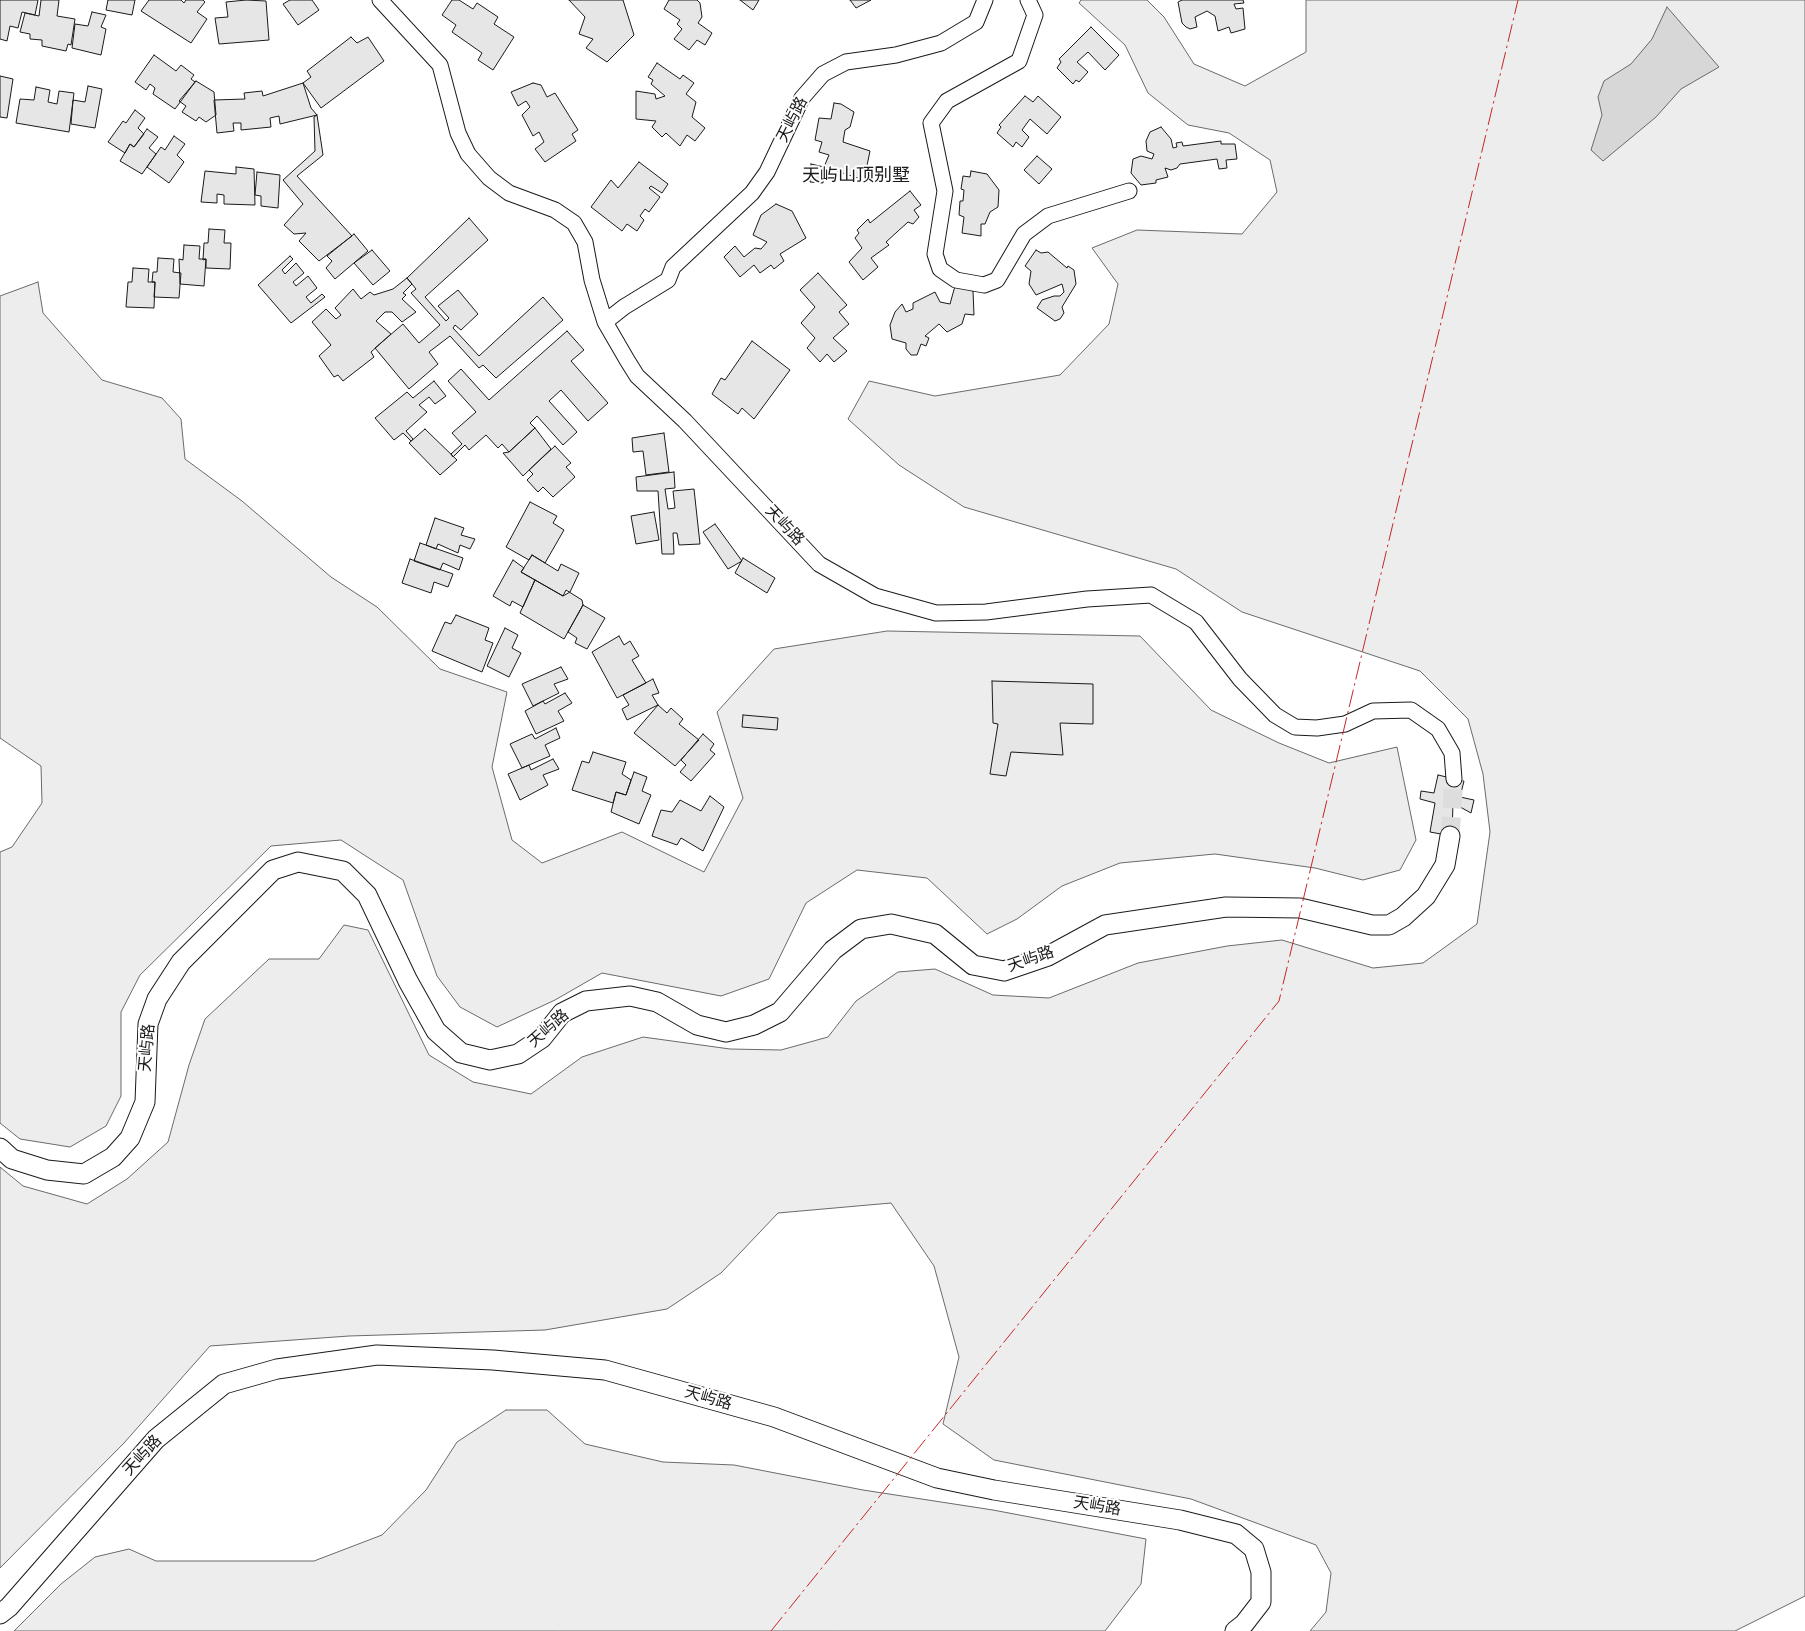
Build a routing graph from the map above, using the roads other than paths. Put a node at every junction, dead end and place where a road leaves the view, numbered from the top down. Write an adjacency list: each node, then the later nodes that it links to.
1 (380, 0): 5 (street)
2 (985, 0): 5 (street, 天屿路)
3 (1028, 0): 4 (street)
4 (1129, 191)
5 (605, 322): 6 (street, 天屿路)
6 (1454, 779)
7 (1450, 836): 8 (street, 天屿路)
8 (0, 1148)
9 (0, 1614): 10 (street, 天屿路)
10 (1235, 1631)

